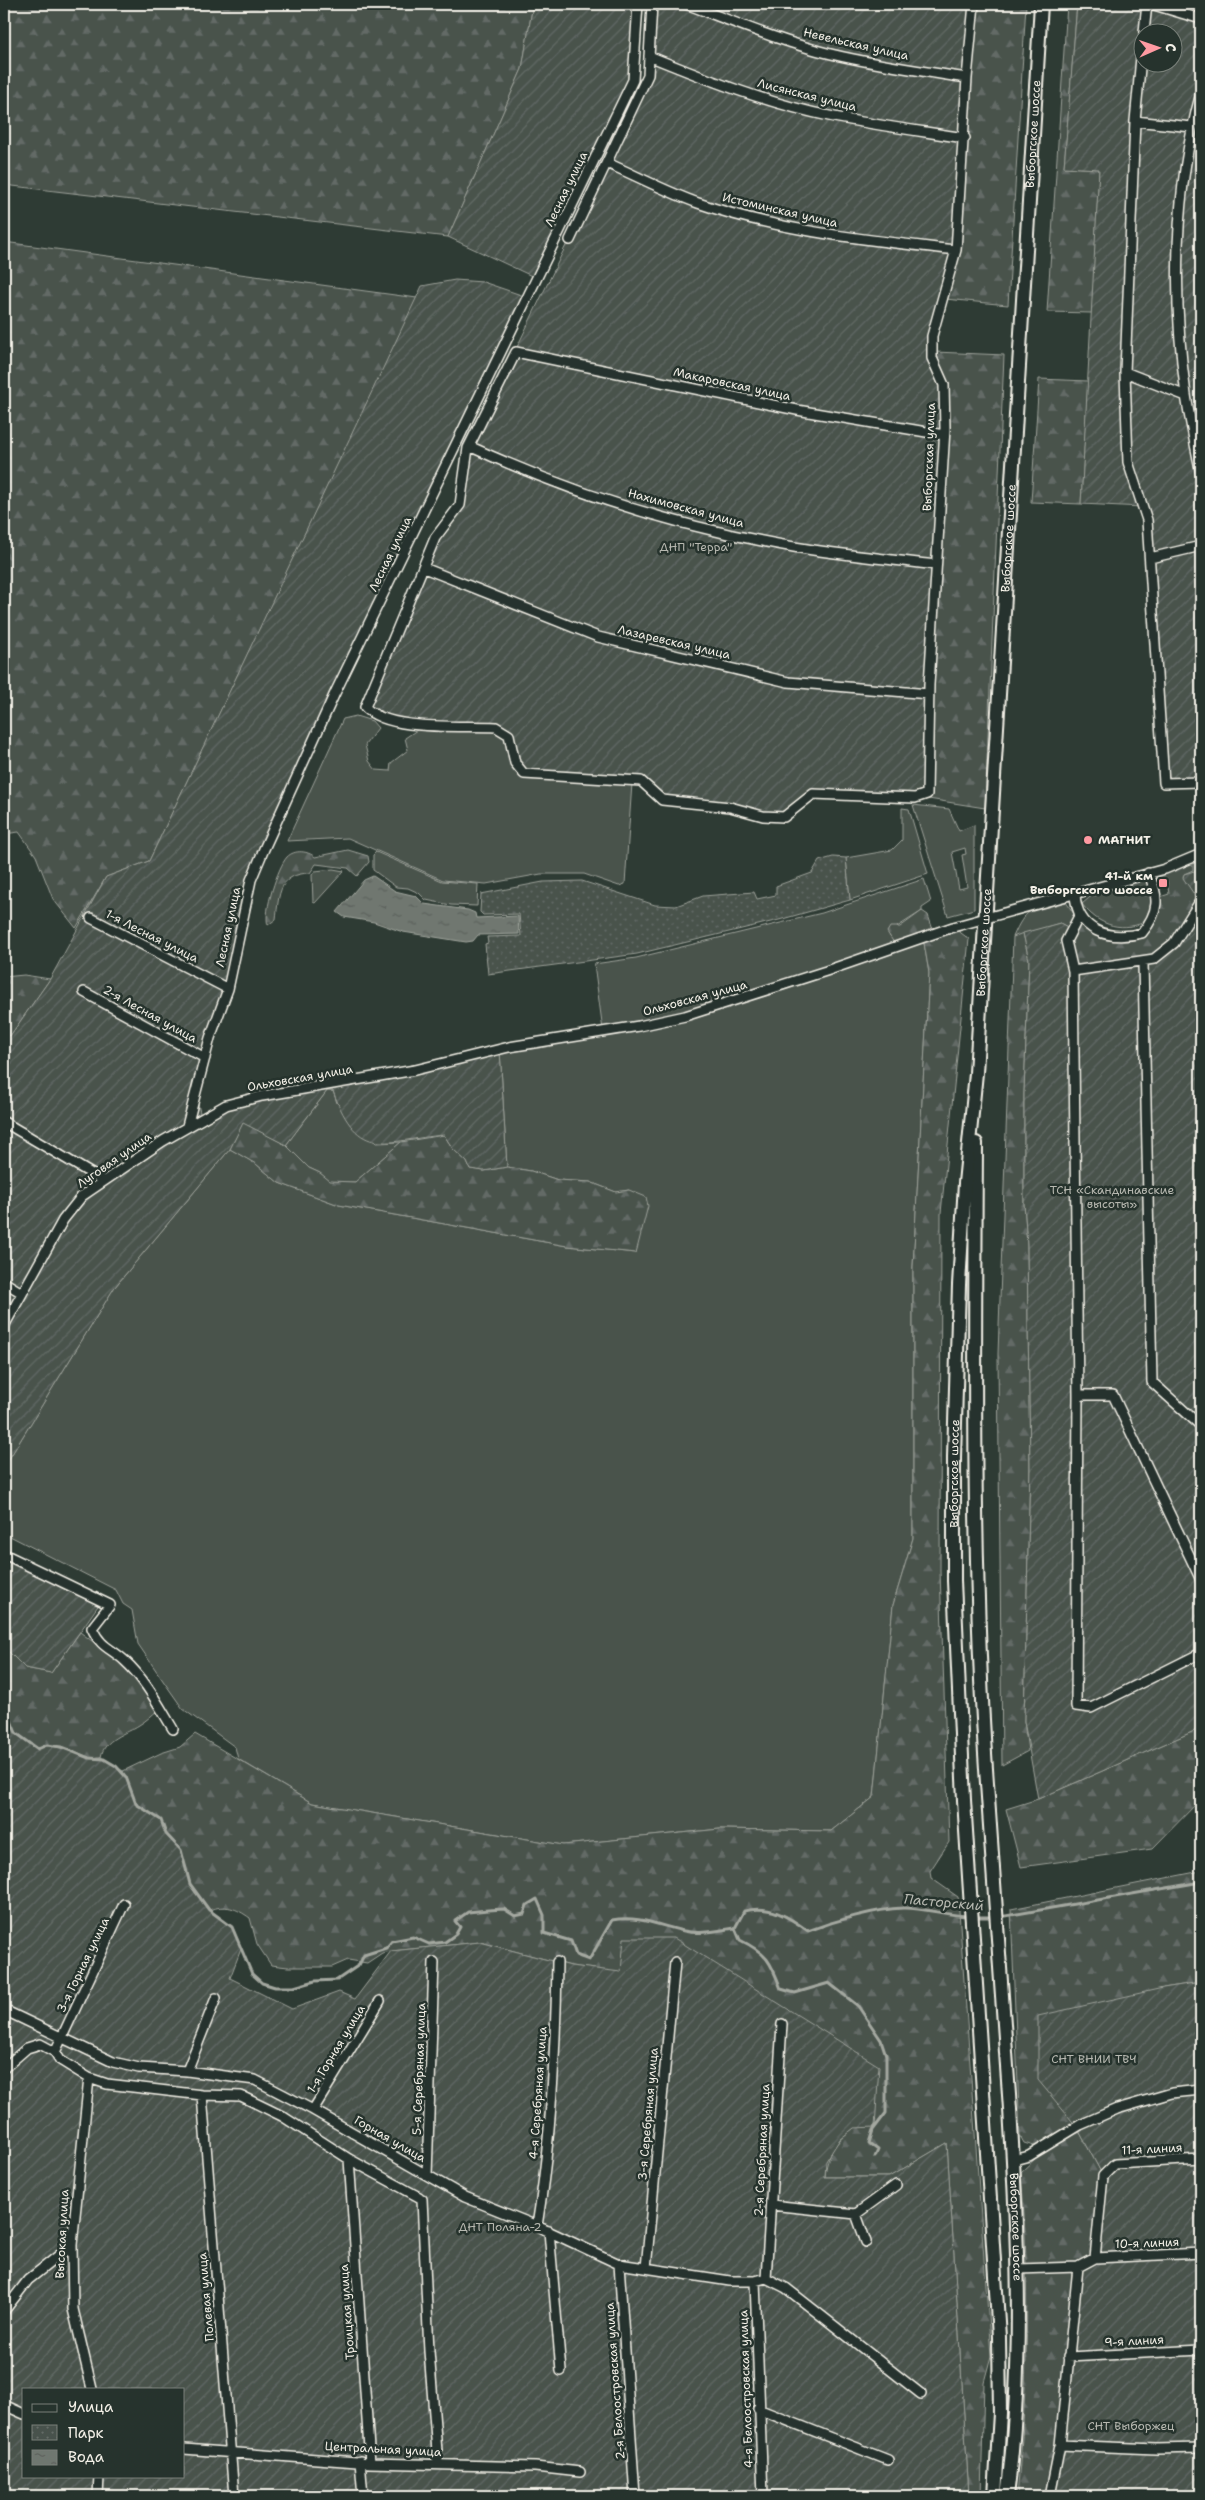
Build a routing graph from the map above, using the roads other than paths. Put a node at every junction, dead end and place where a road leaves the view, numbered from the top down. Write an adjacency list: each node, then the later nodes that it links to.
1 (638, 4): 40 (street, Лесная улица)
2 (652, 4): 10 (street)
3 (686, 4): 12 (street, Невельская улица)
4 (974, 4): 12 (street, Выборгская улица)
5 (1041, 4): 36 (main road, Выборгское шоссе)
6 (1147, 4): 9 (street)
7 (1151, 4): 8 (street)
8 (1201, 19)
9 (1145, 22)
10 (649, 56): 16 (street, Лисянская улица); 17 (street)
11 (1140, 72): 14 (street)
12 (967, 78): 16 (street, Выборгская улица)
13 (1201, 93): 15 (street)
14 (1135, 121): 15 (street); 20 (street)
15 (1192, 127): 21 (street)
16 (965, 138): 19 (street, Выборгская улица)
17 (607, 163): 18 (street); 19 (street, Истоминская улица)
18 (570, 240)
19 (956, 250): 22 (street, Выборгская улица)
20 (1125, 372): 21 (street); 26 (street)
21 (1186, 396): 24 (street)
22 (944, 434): 23 (street, Макаровская улица); 27 (street, Выборгская улица)
23 (469, 446): 27 (street, Нахимовская улица); 28 (street)
24 (1201, 474)
25 (1201, 546): 26 (street)
26 (1150, 558): 30 (street)
27 (936, 565): 29 (street, Выборгская улица)
28 (424, 568): 29 (street, Лазаревская улица); 29 (street, Выборгская улица)
29 (929, 694)
30 (1201, 782)
31 (1201, 858): 32 (street, Ольховская улица)
32 (1148, 873): 33 (street, Ольховская улица); 35 (street)
33 (1075, 894): 35 (street); 36 (street, Ольховская улица)
34 (1201, 900): 38 (street)
35 (1079, 916): 39 (street)
36 (985, 917): 43 (main road, Выборгское шоссе); 45 (street, Ольховская улица)
37 (91, 918): 40 (street, 1-я Лесная улица)
38 (1143, 963): 39 (street); 51 (street)
39 (1073, 971): 50 (street)
40 (228, 989): 42 (street, Лесная улица)
41 (84, 992): 42 (street, 2-я Лесная улица)
42 (205, 1058): 45 (street, Лесная улица)
43 (976, 1073): 74 (main road, Выборгское шоссе); 115 (main road, Выборгское шоссе)
44 (4, 1122): 46 (street)
45 (187, 1126): 46 (street, Луговая улица)
46 (102, 1180): 48 (street, Луговая улица)
47 (4, 1282): 48 (street)
48 (22, 1293): 49 (street, Луговая улица)
49 (4, 1326)
50 (1078, 1395): 53 (street); 54 (street)
51 (1201, 1426)
52 (4, 1554): 55 (street)
53 (1201, 1580)
54 (1201, 1653)
55 (172, 1729)
56 (124, 1904): 64 (street, 3-я Горная улица)
57 (434, 1962): 75 (street, 5-я Серебряная улица)
58 (557, 1962): 79 (street, 4-я Серебряная улица)
59 (676, 1962): 87 (street, 3-я Серебряная улица)
60 (216, 1998): 67 (street)
61 (380, 2001): 71 (street, 1-я Горная улица)
62 (4, 2010): 64 (street, Горная улица)
63 (782, 2024): 77 (street, 2-я Серебряная улица)
64 (62, 2037): 65 (street, 3-я Горная улица); 67 (street, Горная улица)
65 (55, 2052): 66 (street); 68 (street)
66 (4, 2068)
67 (187, 2071): 71 (street, Горная улица)
68 (89, 2078): 70 (street); 82 (street, Высокая улица)
69 (1201, 2090): 74 (street)
70 (202, 2095): 72 (street); 103 (street, Полевая улица)
71 (313, 2110): 75 (street, Горная улица)
72 (349, 2159): 106 (street, Троицкая улица); 107 (street)
73 (1201, 2159): 84 (street, 11-я линия)
74 (1014, 2160): 88 (main road, Выборгское шоссе)
75 (427, 2175): 79 (street, Горная улица)
76 (896, 2185): 78 (street)
77 (771, 2205): 78 (street); 89 (street, 2-я Серебряная улица)
78 (856, 2214): 81 (street)
79 (537, 2226): 80 (street, Горная улица)
80 (549, 2231): 85 (street, Горная улица); 94 (street)
81 (866, 2242)
82 (72, 2245): 91 (street); 95 (street, Высокая улица)
83 (1201, 2253): 84 (street, 10-я линия)
84 (1094, 2258): 86 (street)
85 (619, 2264): 87 (street, Горная улица); 113 (street, 2-я Белоостровская улица)
86 (1078, 2267): 88 (street); 93 (street)
87 (646, 2268): 90 (street, Горная улица)
88 (1019, 2269): 116 (main road, Выборгское шоссе)
89 (766, 2278): 90 (street, Горная улица); 96 (street)
90 (755, 2281): 98 (street, 4-я Белоостровская улица)
91 (4, 2311)
92 (1201, 2350): 93 (street, 9-я линия)
93 (1068, 2357): 100 (street)
94 (561, 2371)
95 (92, 2388)
96 (921, 2394)
97 (4, 2405): 99 (street)
98 (758, 2409): 104 (street); 114 (street, 4-я Белоостровская улица)
99 (22, 2413)
100 (1060, 2445): 101 (street); 117 (street)
101 (1201, 2448)
102 (185, 2449): 103 (street, Центральная улица)
103 (231, 2451): 105 (street, Центральная улица); 111 (street, Полевая улица)
104 (888, 2460)
105 (360, 2461): 106 (street, Центральная улица); 112 (street)
106 (370, 2462): 107 (street, Центральная улица)
107 (438, 2464): 108 (street, Центральная улица)
108 (580, 2472)
109 (99, 2478): 110 (street)
110 (98, 2496)
111 (234, 2496)
112 (363, 2496)
113 (635, 2496)
114 (763, 2496)
115 (995, 2496)
116 (1008, 2496)
117 (1050, 2496)

